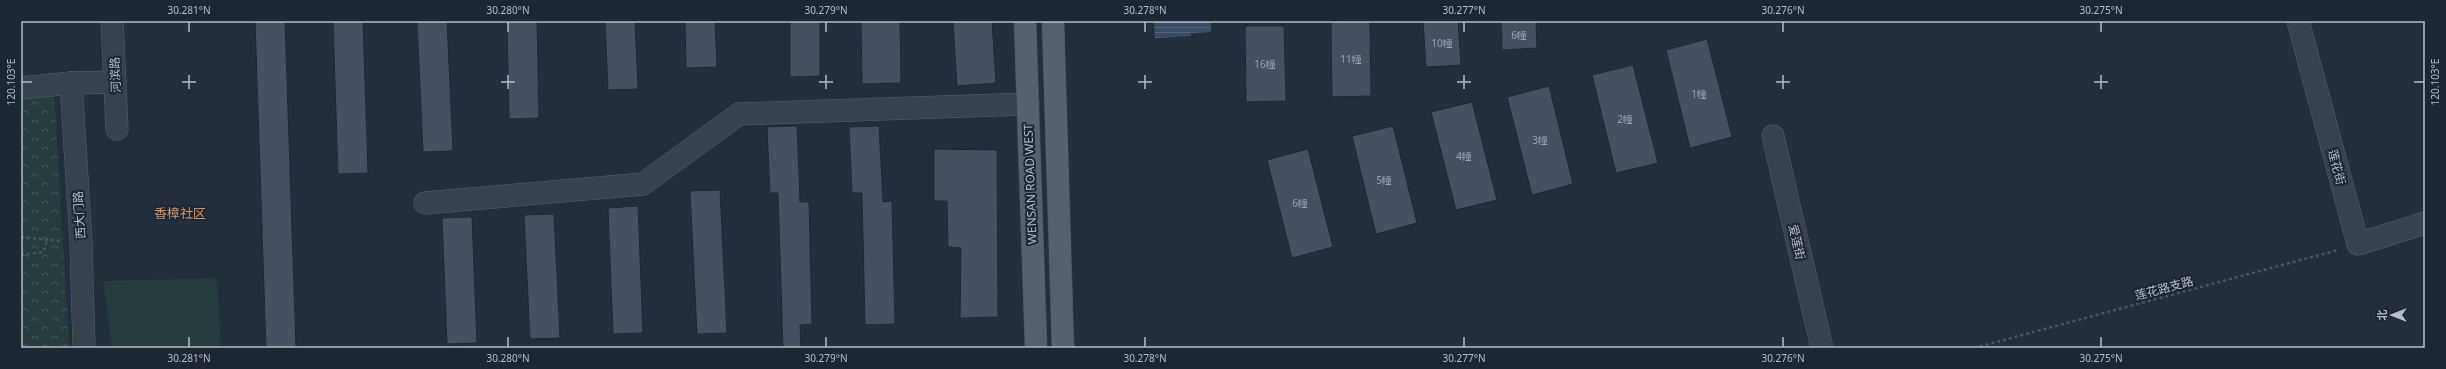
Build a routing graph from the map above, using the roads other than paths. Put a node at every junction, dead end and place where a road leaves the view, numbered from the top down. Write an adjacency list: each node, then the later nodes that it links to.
1 (112, 21): 5 (street, 河滨路)
2 (1025, 21): 8 (main road, WENSAN ROAD WEST)
3 (1053, 21): 15 (main road)
4 (2298, 21): 12 (street, 莲花街)
5 (115, 82): 6 (street); 9 (street, 河滨路)
6 (71, 83): 7 (street); 13 (street, 西大门路)
7 (21, 88)
8 (1028, 104): 11 (street); 14 (main road, WENSAN ROAD WEST)
9 (117, 129)
10 (1773, 136): 16 (street, 爱莲街)
11 (425, 203)
12 (2425, 222)
13 (84, 348)
14 (1036, 348)
15 (1063, 348)
16 (1822, 348)

